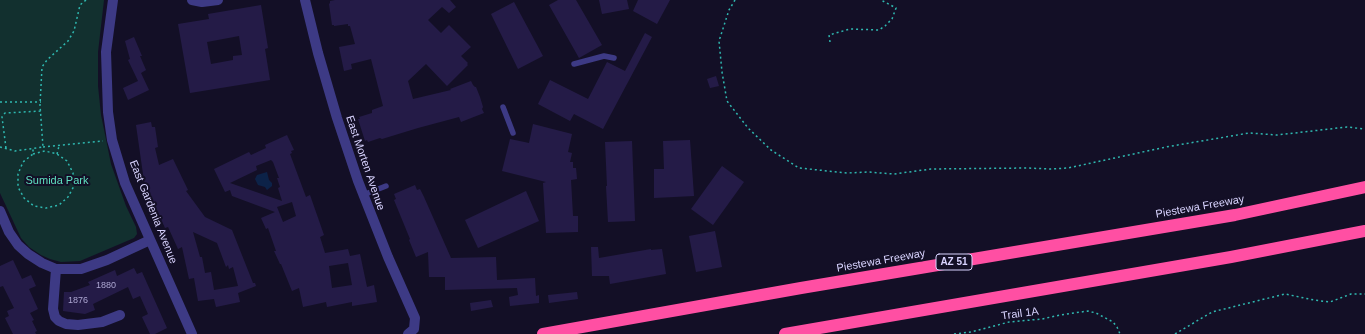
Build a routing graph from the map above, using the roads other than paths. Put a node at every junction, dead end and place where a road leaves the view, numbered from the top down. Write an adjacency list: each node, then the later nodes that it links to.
1 (113, 0): 14 (street, East Gardenia Avenue)
2 (192, 0): 3 (street)
3 (218, 0)
4 (305, 0): 11 (street, East Morten Avenue)
5 (614, 58): 6 (lane)
6 (574, 64)
7 (503, 107): 8 (lane)
8 (513, 133)
9 (386, 186): 11 (lane)
10 (1365, 187): 19 (highway, Piestewa Freeway / AZ 51)
11 (363, 195): 17 (street, East Morten Avenue)
12 (0, 212): 15 (street)
13 (1365, 231): 20 (highway)
14 (150, 240): 15 (street); 18 (street, East Gardenia Avenue)
15 (56, 269): 16 (street)
16 (120, 315)
17 (411, 332)
18 (192, 334)
19 (543, 334)
20 (785, 334)

